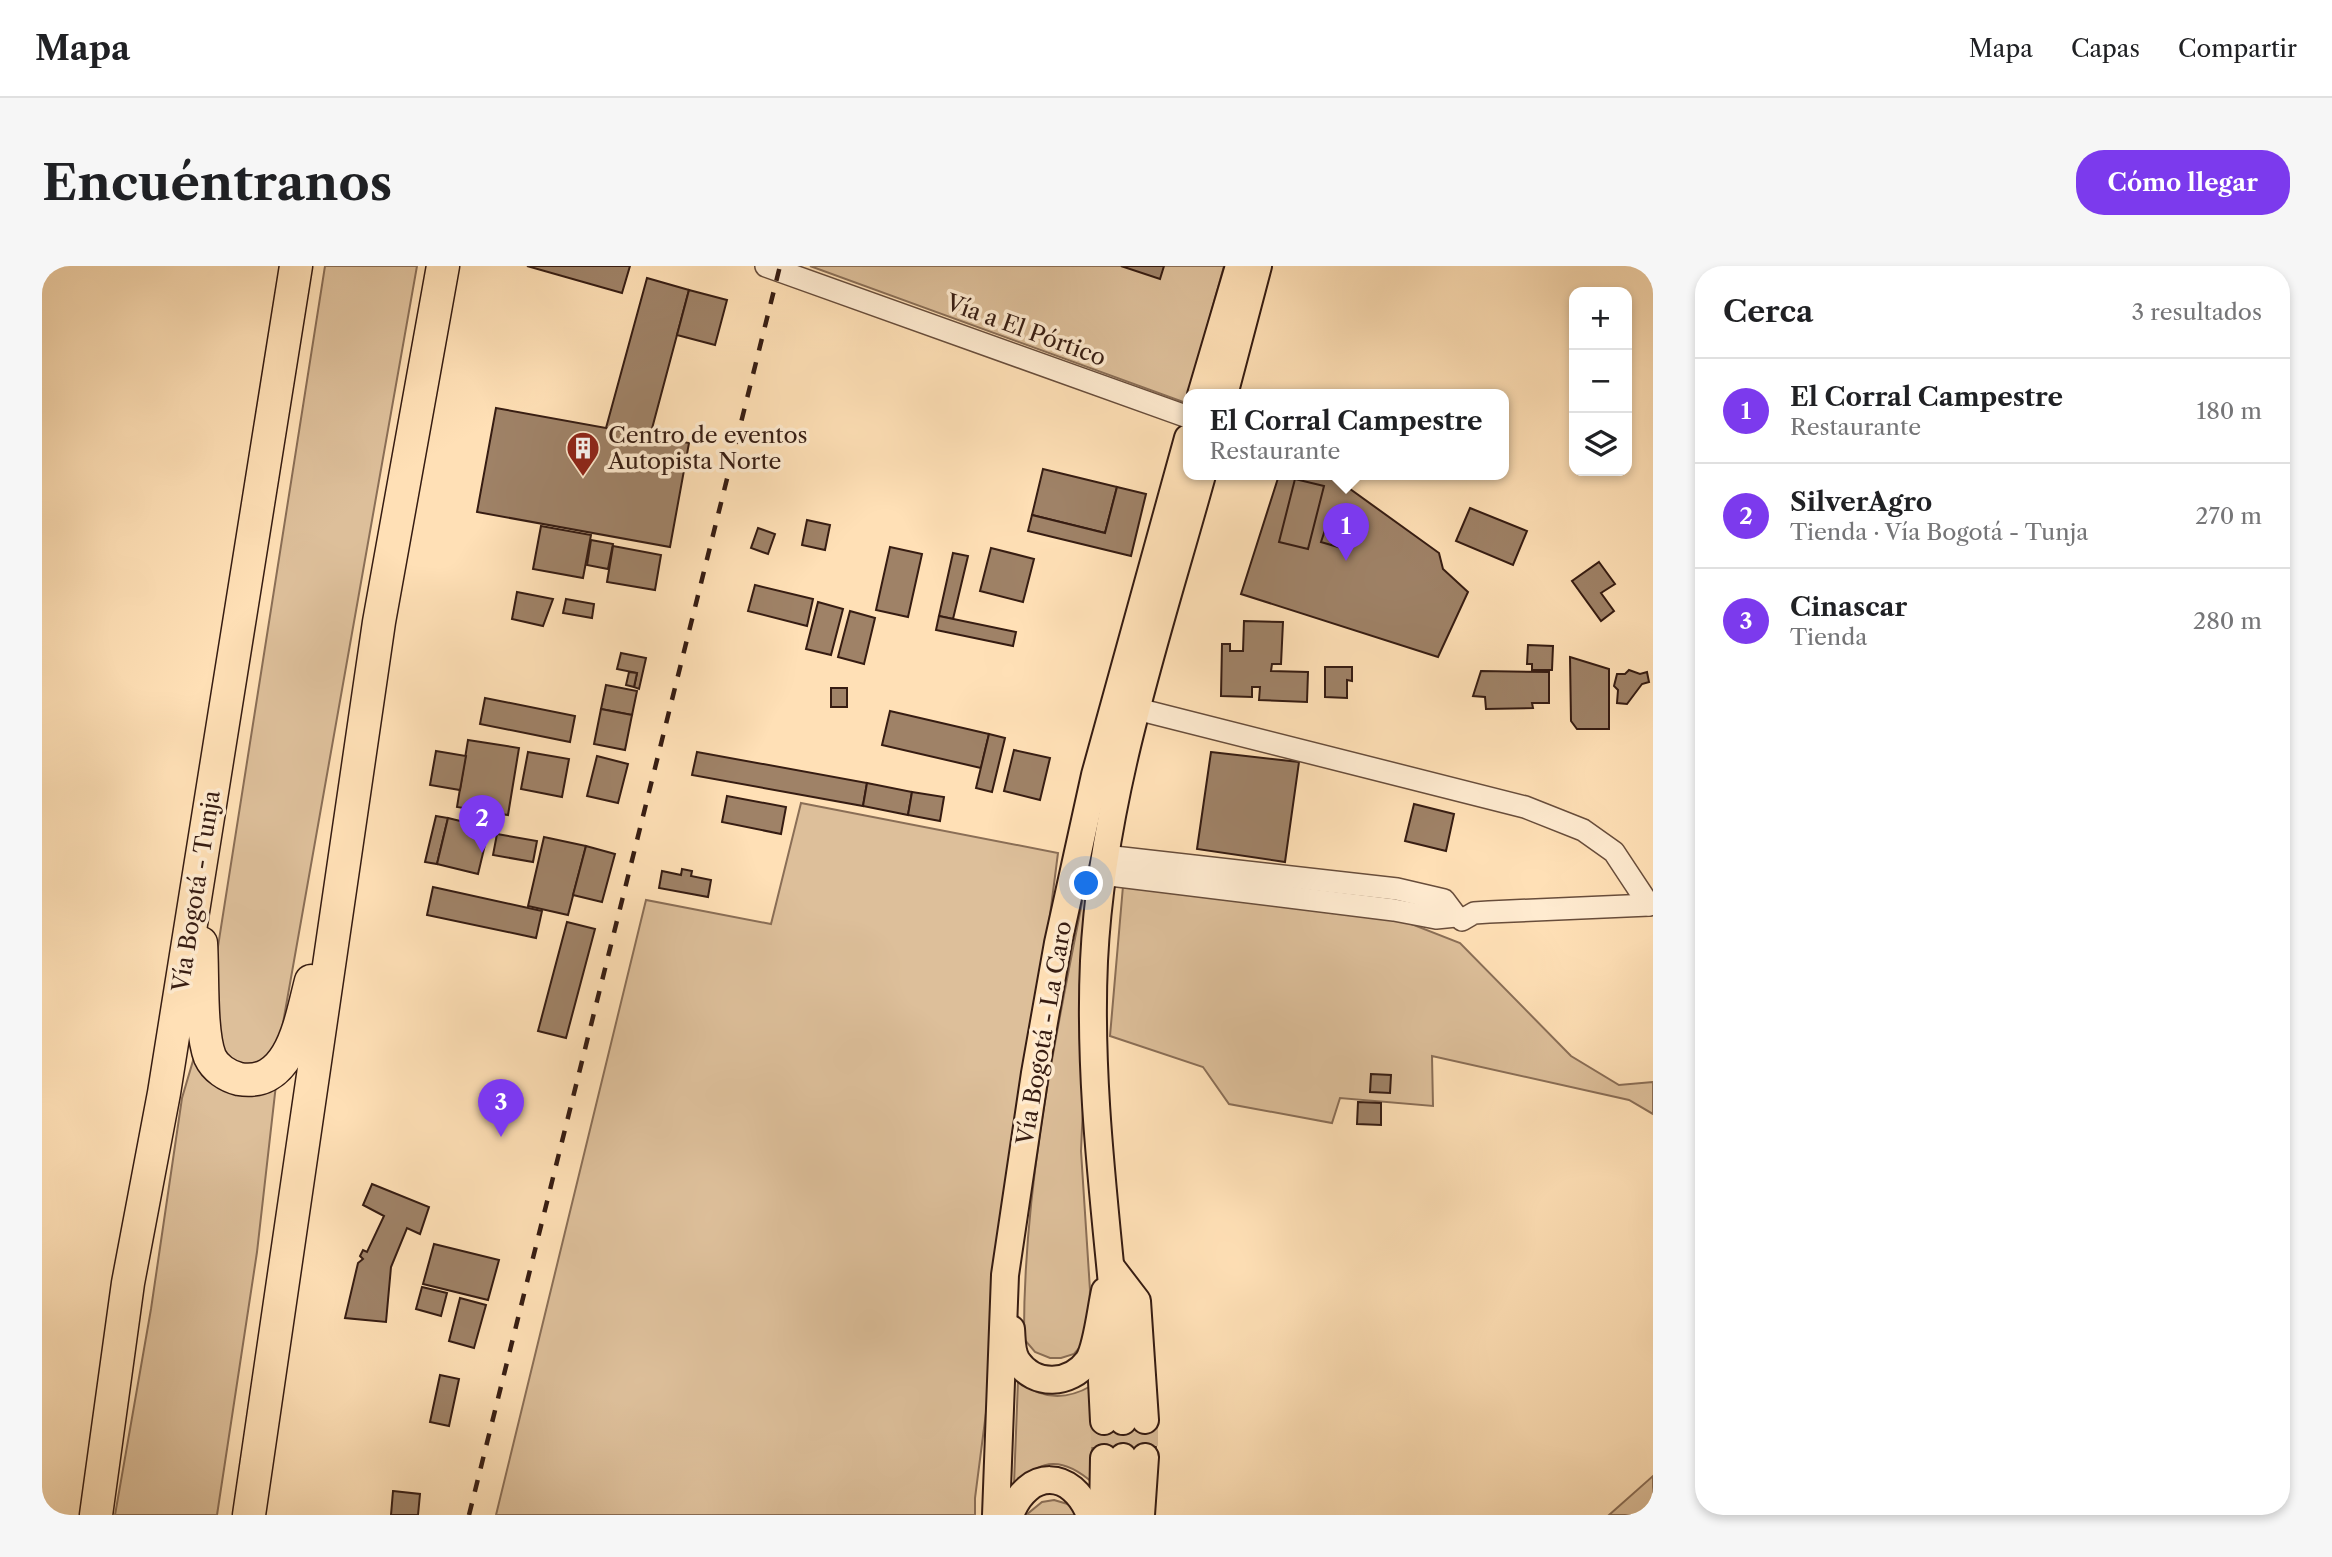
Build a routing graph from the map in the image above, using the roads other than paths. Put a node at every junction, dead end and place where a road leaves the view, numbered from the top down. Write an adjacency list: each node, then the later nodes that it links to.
1 (296, 266): 14 (highway, Vía Bogotá - Tunja)
2 (443, 266): 12 (highway)
3 (766, 266): 8 (street, Vía a El Pórtico)
4 (1239, 266): 6 (main road)
5 (1258, 266): 7 (main road)
6 (1203, 389)
7 (1226, 389)
8 (1183, 415)
9 (1183, 456): 17 (main road, Vía Bogotá - La Caro)
10 (1201, 480): 11 (main road, Vía Bogotá - La Caro)
11 (1137, 709): 13 (main road, Vía Bogotá - La Caro); 15 (street)
12 (345, 861): 14 (highway); 20 (highway)
13 (1104, 865): 13 (street); 16 (main road, Vía Bogotá - La Caro)
14 (198, 883): 19 (highway, Vía Bogotá - Tunja)
15 (1462, 920)
16 (1111, 1267): 16 (main road, Vía Bogotá - La Caro); 17 (main road)
17 (1005, 1275): 21 (main road, Vía Bogotá - La Caro)
18 (1124, 1457): 24 (main road); 25 (main road); 26 (main road); 27 (main road); 28 (main road)
19 (96, 1515)
20 (249, 1515)
21 (996, 1515)
22 (1010, 1515): 23 (main road)
23 (1090, 1515)
24 (1103, 1515)
25 (1110, 1515)
26 (1119, 1515)
27 (1129, 1515)
28 (1141, 1515)

